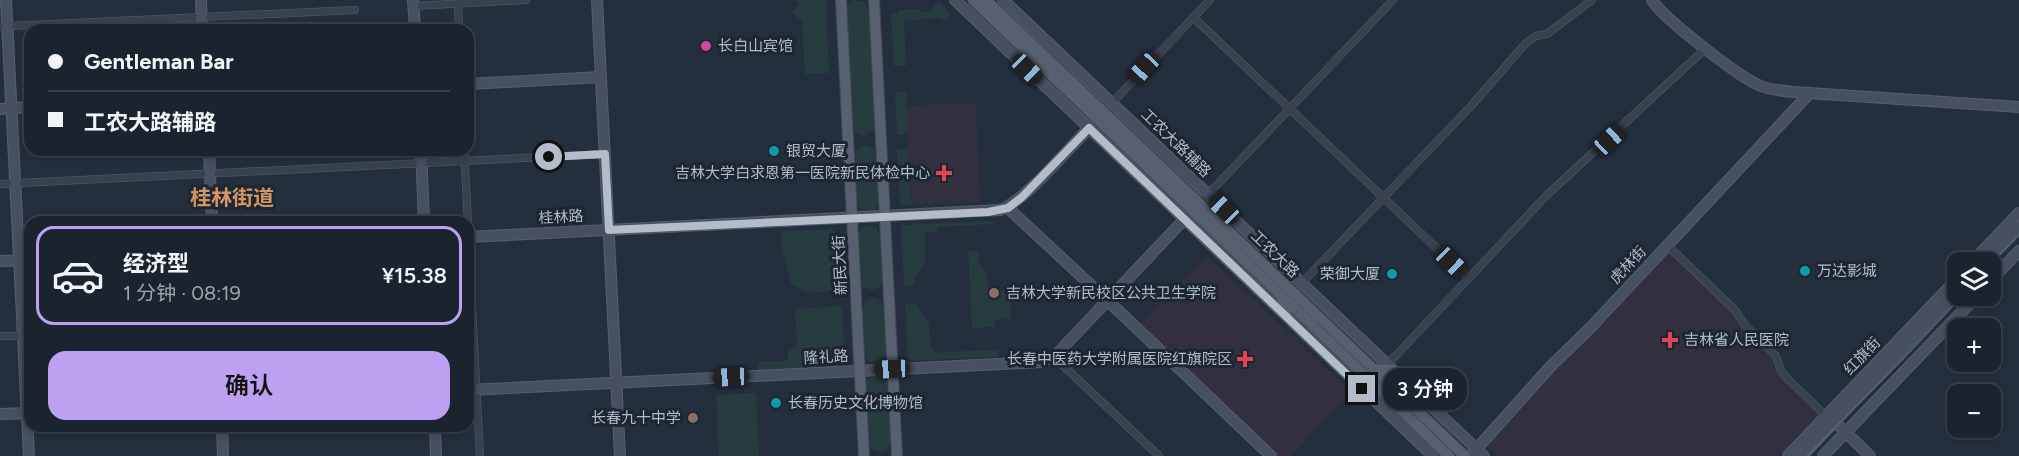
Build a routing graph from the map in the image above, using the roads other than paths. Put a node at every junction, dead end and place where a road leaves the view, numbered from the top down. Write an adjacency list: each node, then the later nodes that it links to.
1 (6, 0): 26 (street)
2 (201, 0): 19 (street)
3 (526, 0): 16 (street)
4 (597, 0): 28 (street)
5 (841, 0): 54 (main road, 新民大街)
6 (874, 0): 53 (main road)
7 (955, 0): 36 (street)
8 (974, 0): 47 (main road, 工农大路)
9 (986, 0): 47 (main road, 工农大路)
10 (1003, 0): 31 (street, 工农大路辅路)
11 (1210, 0): 20 (street)
12 (1393, 0): 35 (street)
13 (1592, 0): 46 (street)
14 (1652, 0): 27 (street)
15 (413, 3): 16 (street); 23 (street)
16 (458, 4): 24 (street)
17 (0, 9): 26 (street)
18 (355, 10): 19 (street)
19 (202, 16): 21 (street); 22 (street)
20 (1193, 17): 31 (street); 35 (street)
21 (43, 24)
22 (202, 24)
23 (415, 24)
24 (459, 24)
25 (24, 25): 26 (street)
26 (3, 26): 34 (street)
27 (1706, 48): 30 (street); 66 (street)
28 (601, 77): 29 (street); 37 (street)
29 (474, 84)
30 (1809, 94): 33 (street); 59 (street, 虎林街)
31 (1112, 103): 45 (street, 工农大路辅路)
32 (24, 107): 34 (street)
33 (2019, 107)
34 (6, 108): 44 (street)
35 (1289, 108): 45 (street); 46 (street)
36 (1089, 128): 48 (street); 55 (street)
37 (605, 154): 41 (street); 57 (street)
38 (209, 156): 43 (street)
39 (421, 156): 42 (street)
40 (465, 156): 41 (street)
41 (465, 161): 42 (street); 52 (street)
42 (421, 163): 43 (street); 51 (street)
43 (210, 174): 44 (street); 50 (street)
44 (8, 184): 63 (street)
45 (1208, 194): 47 (street); 67 (street, 工农大路辅路)
46 (1383, 197): 66 (street); 67 (street)
47 (1196, 207): 55 (street); 69 (main road, 工农大路); 80 (main road, 工农大路)
48 (1008, 208): 53 (street, 桂林路); 70 (street)
49 (2019, 213): 61 (street)
50 (212, 216)
51 (424, 216)
52 (468, 216)
53 (885, 217): 54 (street, 桂林路); 79 (main road)
54 (852, 219): 57 (street, 桂林路); 81 (main road, 新民大街)
55 (1185, 219): 70 (street); 73 (street)
56 (2019, 227): 62 (street)
57 (609, 230): 58 (street, 桂林路); 82 (street)
58 (474, 237)
59 (1667, 246): 89 (street); 95 (street, 虎林街)
60 (2019, 251): 65 (street)
61 (1982, 252)
62 (1994, 252)
63 (21, 260): 64 (street); 74 (street)
64 (0, 261)
65 (2001, 270)
66 (1468, 278): 78 (street)
67 (1302, 283): 78 (street, 工农大路辅路)
68 (1947, 290): 89 (street, 红旗街)
69 (1281, 294): 73 (main road); 85 (main road, 工农大路)
70 (1107, 300): 76 (street); 105 (street)
71 (1947, 301): 89 (street, 红旗街)
72 (1967, 306): 94 (street)
73 (1287, 317): 84 (street)
74 (23, 335): 75 (street); 77 (street)
75 (0, 336)
76 (1054, 357): 79 (street, 隆礼路); 104 (street)
77 (24, 361)
78 (1390, 367): 80 (main road); 95 (street, 工农大路辅路)
79 (892, 369): 81 (street, 隆礼路); 103 (main road)
80 (1373, 369): 95 (main road, 工农大路)
81 (860, 371): 82 (street, 隆礼路); 102 (main road, 新民大街)
82 (616, 382): 83 (street, 隆礼路); 101 (street)
83 (474, 389)
84 (1362, 389): 85 (main road); 106 (street)
85 (1381, 390): 107 (main road, 工农大路)
86 (474, 406): 100 (street)
87 (24, 413): 88 (street)
88 (0, 414)
89 (1830, 419): 94 (street); 108 (street, 红旗街); 109 (street, 红旗街)
90 (25, 432): 96 (street)
91 (27, 432): 97 (street)
92 (222, 432): 98 (street)
93 (435, 432): 99 (street)
94 (1846, 433): 110 (street); 111 (street)
95 (1473, 454)
96 (23, 456)
97 (29, 456)
98 (223, 456)
99 (436, 456)
100 (480, 456)
101 (621, 456)
102 (864, 456)
103 (897, 456)
104 (1160, 456)
105 (1270, 456)
106 (1433, 456)
107 (1449, 456)
108 (1788, 456)
109 (1802, 456)
110 (1823, 456)
111 (1870, 456)

